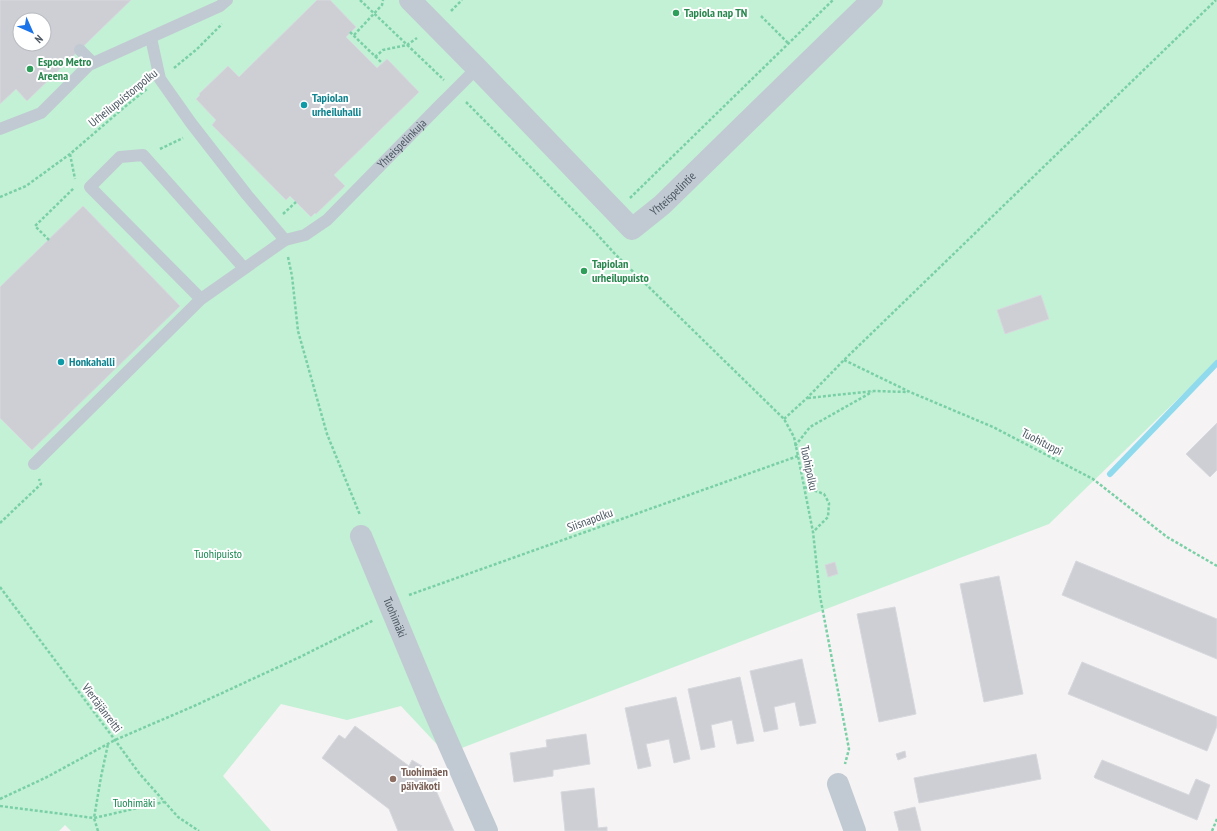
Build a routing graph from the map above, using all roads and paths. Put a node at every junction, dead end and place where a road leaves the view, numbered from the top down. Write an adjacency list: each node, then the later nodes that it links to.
1 (360, 0): 8 (path, Tuohipolku)
2 (383, 0): 8 (path)
3 (410, 0): 18 (street, Yhteispelintie)
4 (833, 0): 14 (path)
5 (872, 0): 28 (street, Yhteispelintie)
6 (1216, 0): 34 (path)
7 (220, 2): 13 (lane)
8 (374, 14): 12 (path); 20 (path, Tuohipolku)
9 (761, 16): 14 (path)
10 (225, 22): 19 (path, Urheilupuistonpolku)
11 (350, 32): 12 (path)
12 (354, 35): 17 (path)
13 (151, 38): 16 (lane); 19 (lane)
14 (788, 44): 28 (path)
15 (80, 50): 16 (lane)
16 (93, 63): 21 (lane)
17 (382, 63)
18 (477, 68): 20 (lane, Yhteispelinkuja); 28 (street, Yhteispelintie)
19 (160, 79): 22 (lane); 23 (path, Urheilupuistonpolku)
20 (454, 90): 29 (path, Tuohipolku); 31 (lane, Yhteispelinkuja)
21 (0, 128)
22 (197, 130): 24 (path); 31 (lane)
23 (70, 154): 25 (path, Urheilupuistonpolku); 30 (path)
24 (143, 155): 32 (lane); 33 (lane)
25 (0, 197)
26 (296, 202): 27 (path)
27 (287, 210)
28 (616, 212): 29 (path)
29 (595, 232): 38 (path, Tuohipolku)
30 (49, 240)
31 (285, 240): 32 (lane); 45 (path)
32 (244, 268): 33 (lane)
33 (201, 299): 41 (lane)
34 (844, 360): 36 (path, Tuohituppi); 37 (path)
35 (874, 391): 36 (path); 37 (path); 39 (path)
36 (910, 392): 46 (path, Tuohituppi)
37 (807, 398): 38 (path)
38 (784, 419): 39 (path, Tuohipolku)
39 (795, 446): 40 (path, Tuohipolku)
40 (798, 456): 42 (path, Tuohipolku); 48 (path, Siisnapolku)
41 (34, 464): 43 (path)
42 (804, 487): 44 (path, Tuohipolku); 44 (path)
43 (0, 523)
44 (813, 532): 51 (path, Tuohipolku)
45 (361, 536): 48 (street, Tuohimäki)
46 (1217, 566)
47 (0, 586): 49 (path, Viertäjänreitti)
48 (391, 607): 49 (path, Siisnapolku); 59 (street, Tuohimäki)
49 (115, 740): 50 (path, Siisnapolku); 53 (path, Viertäjänreitti)
50 (108, 743): 52 (path, Siisnapolku); 55 (path)
51 (838, 784): 60 (street)
52 (0, 799)
53 (164, 802): 55 (path); 58 (path, Viertäjänreitti)
54 (0, 806): 55 (path)
55 (94, 818): 57 (path)
56 (1217, 819): 61 (path)
57 (98, 831)
58 (199, 831)
59 (487, 831)
60 (855, 831)
61 (1212, 831)

